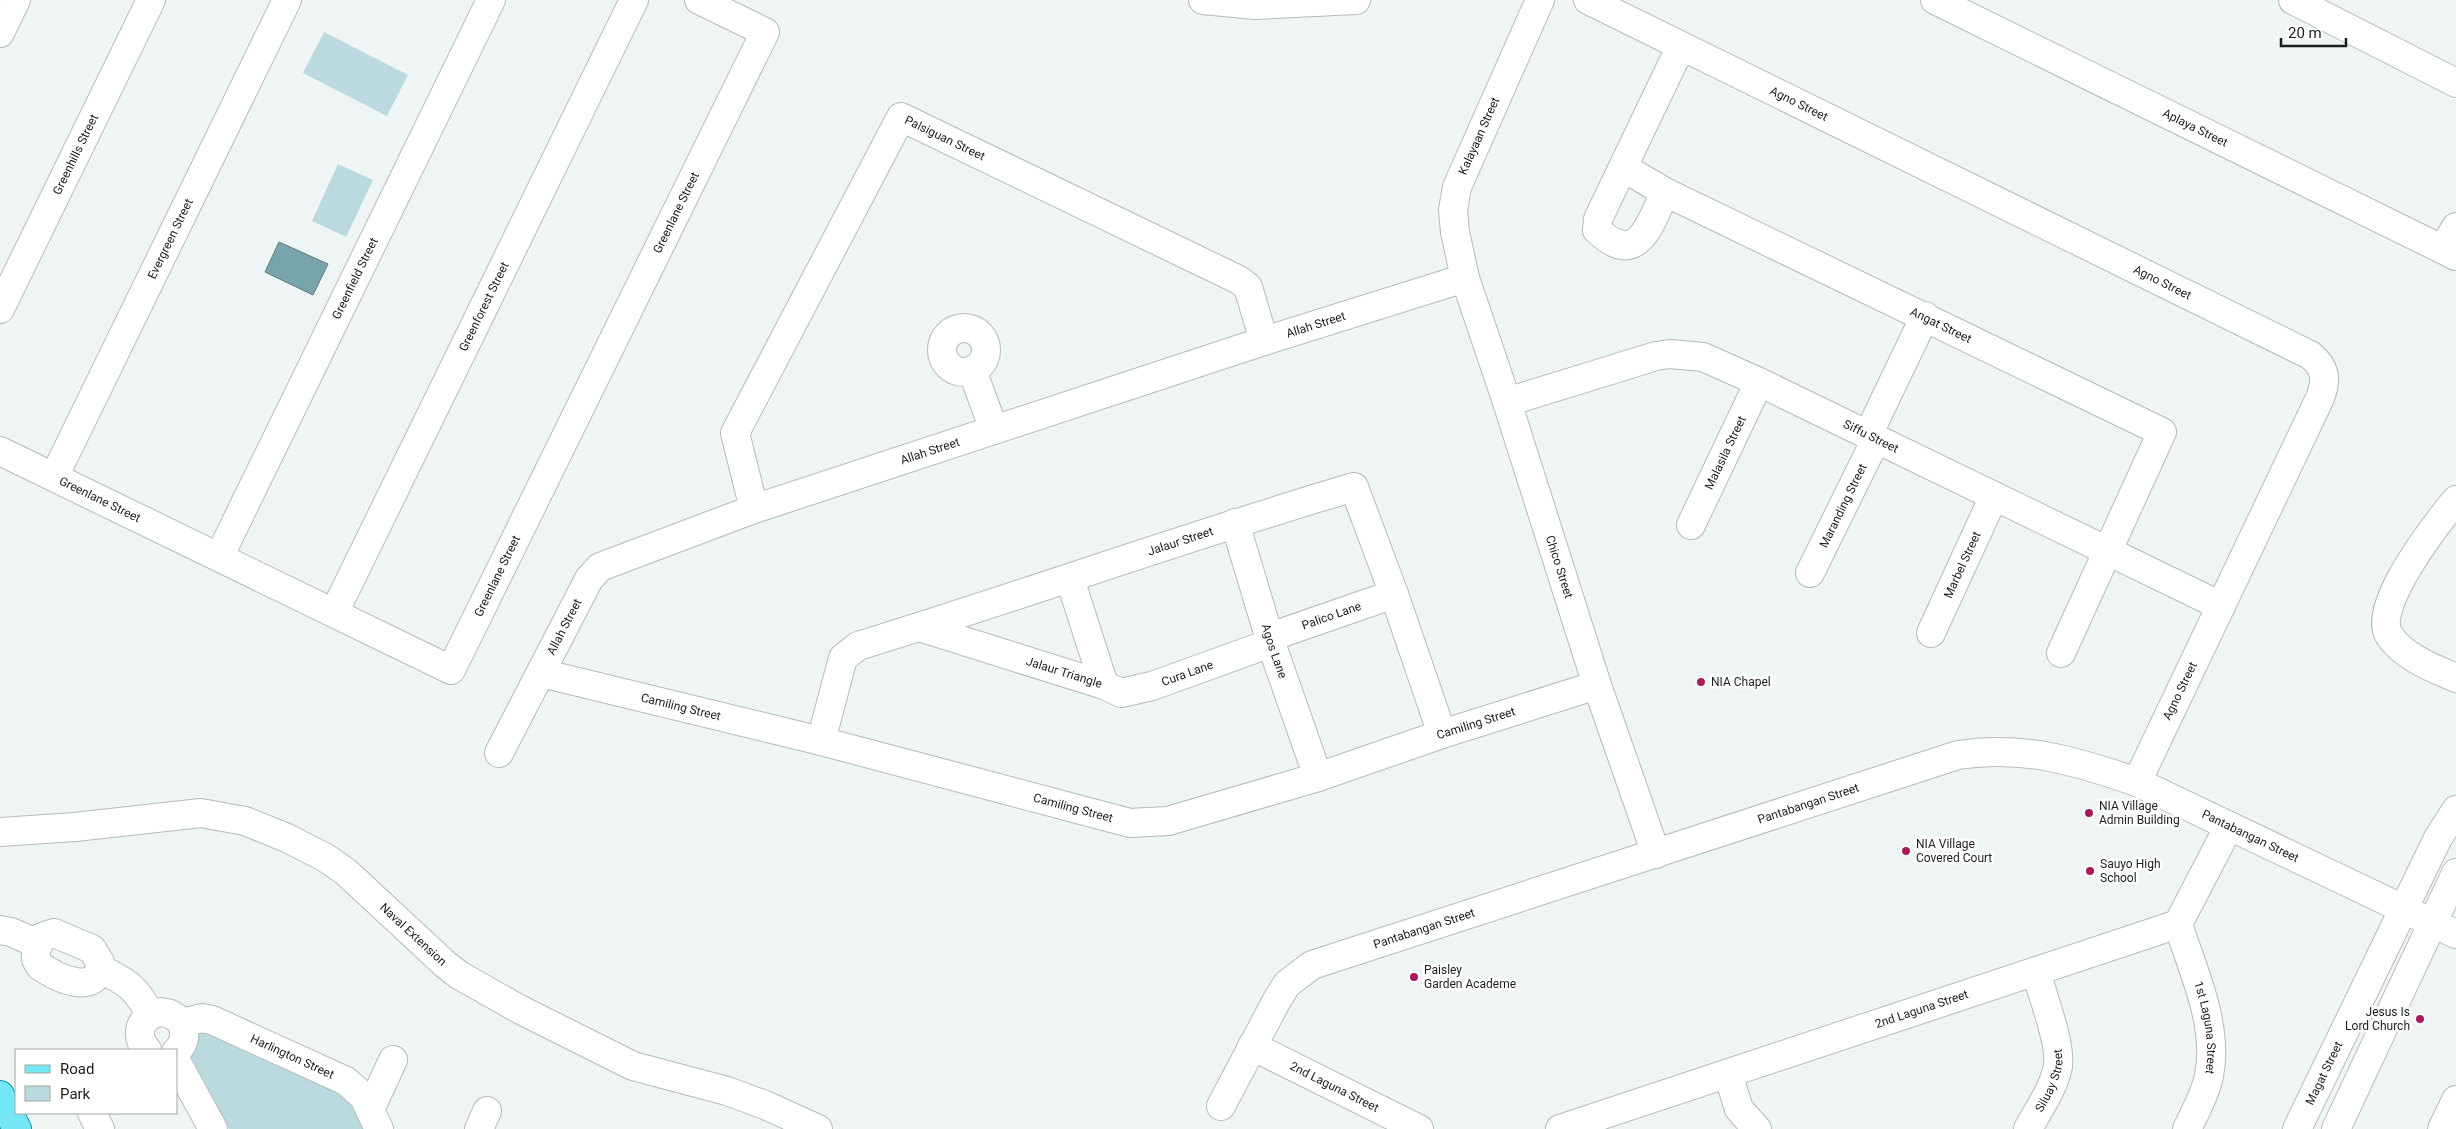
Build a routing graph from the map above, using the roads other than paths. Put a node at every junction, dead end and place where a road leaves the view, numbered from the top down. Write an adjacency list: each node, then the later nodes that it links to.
1 (16, 0): 13 (street)
2 (151, 0): 20 (street, Greenhills Street)
3 (287, 0): 29 (street, Evergreen Street)
4 (491, 0): 36 (street, Greenfield Street)
5 (634, 0): 41 (street, Greenforest Street)
6 (699, 0): 41 (street, Greenlane Street)
7 (1203, 0): 8 (street)
8 (1356, 0)
9 (1540, 0): 19 (street, Kalayaan Street)
10 (1588, 0): 14 (street, Agno Street)
11 (1935, 0): 18 (street, Aplaya Street)
12 (2306, 3): 15 (street)
13 (0, 34)
14 (1681, 46): 16 (street); 40 (street, Agno Street)
15 (2456, 83)
16 (1624, 168): 17 (street, Angat Street); 17 (street)
17 (1665, 192): 21 (street, Angat Street)
18 (2452, 244)
19 (1465, 278): 22 (street, Allah Street); 25 (street, Chico Street)
20 (0, 309)
21 (1925, 316): 27 (street, Maranding Street); 35 (street, Angat Street)
22 (1264, 341): 26 (street, Allah Street); 32 (street, Palsiguan Street)
23 (972, 370): 26 (street)
24 (1759, 382): 25 (street, Siffu Street); 27 (street, Siffu Street); 34 (street, Malasila Street)
25 (1507, 402): 48 (street, Chico Street)
26 (994, 430): 32 (street, Allah Street)
27 (1872, 437): 30 (street, Siffu Street); 37 (street, Maranding Street)
28 (0, 451): 29 (street, Greenlane Street)
29 (54, 477): 36 (street, Greenlane Street)
30 (1994, 496): 35 (street, Siffu Street); 43 (street, Marbel Street)
31 (2456, 500): 47 (street)
32 (754, 509): 46 (street, Allah Street)
33 (1235, 522): 38 (street, Jalaur Street); 39 (street, Jalaur Street); 44 (street, Agos Lane)
34 (1691, 525)
35 (2106, 550): 40 (street, Siffu Street); 45 (street, Angat Street)
36 (219, 557): 41 (street, Greenlane Street)
37 (1810, 573)
38 (1070, 579): 42 (street, Jalaur Street); 49 (street, Jalaur Triangle)
39 (1394, 594): 44 (street, Palico Lane); 50 (street, Jalaur Street)
40 (2220, 606): 54 (street, Agno Street)
41 (334, 613)
42 (919, 627): 49 (street, Jalaur Triangle); 51 (street, Jalaur Street)
43 (1931, 633)
44 (1270, 640): 49 (street, Cura Lane); 53 (street, Agos Lane)
45 (2061, 653)
46 (541, 673): 51 (street, Camiling Street); 52 (street, Allah Street)
47 (2456, 678)
48 (1597, 684): 50 (street, Camiling Street); 58 (street, Chico Street)
49 (1104, 685)
50 (1442, 734): 53 (street, Camiling Street)
51 (821, 741): 53 (street, Camiling Street)
52 (499, 753)
53 (1318, 777)
54 (2137, 782): 56 (street, Pantabangan Street); 58 (street, Pantabangan Street)
55 (2456, 810): 60 (street, Magat Street)
56 (2229, 826): 60 (street, Pantabangan Street); 61 (street)
57 (0, 832): 83 (street, Naval Extension)
58 (1656, 854): 69 (street, Pantabangan Street)
59 (2456, 873): 62 (street)
60 (2404, 909): 62 (street, Pantabangan Street); 89 (street, Magat Street)
61 (2178, 924): 66 (street, 2nd Laguna Street); 88 (street, 1st Laguna Street)
62 (2444, 928): 90 (street)
63 (0, 930): 64 (street)
64 (38, 944): 65 (street); 65 (street)
65 (100, 969): 67 (street)
66 (2036, 971): 74 (street, 2nd Laguna Street); 87 (street, Siluay Street)
67 (150, 1014): 68 (street); 70 (street)
68 (182, 1023): 71 (street); 79 (street, Harlington Street)
69 (1252, 1046): 77 (street, Pantabangan Street); 84 (street, 2nd Laguna Street)
70 (140, 1048)
71 (178, 1049)
72 (393, 1060): 79 (street)
73 (178, 1065): 82 (street)
74 (1728, 1074): 85 (street, 2nd Laguna Street); 86 (street)
75 (0, 1095): 80 (main road)
76 (2456, 1100): 91 (street)
77 (1221, 1106)
78 (92, 1114): 81 (street)
79 (374, 1119)
80 (17, 1129)
81 (100, 1129)
82 (213, 1129)
83 (818, 1129)
84 (1418, 1129)
85 (1560, 1129)
86 (1757, 1129)
87 (2028, 1129)
88 (2187, 1129)
89 (2297, 1129)
90 (2336, 1129)
91 (2442, 1129)

